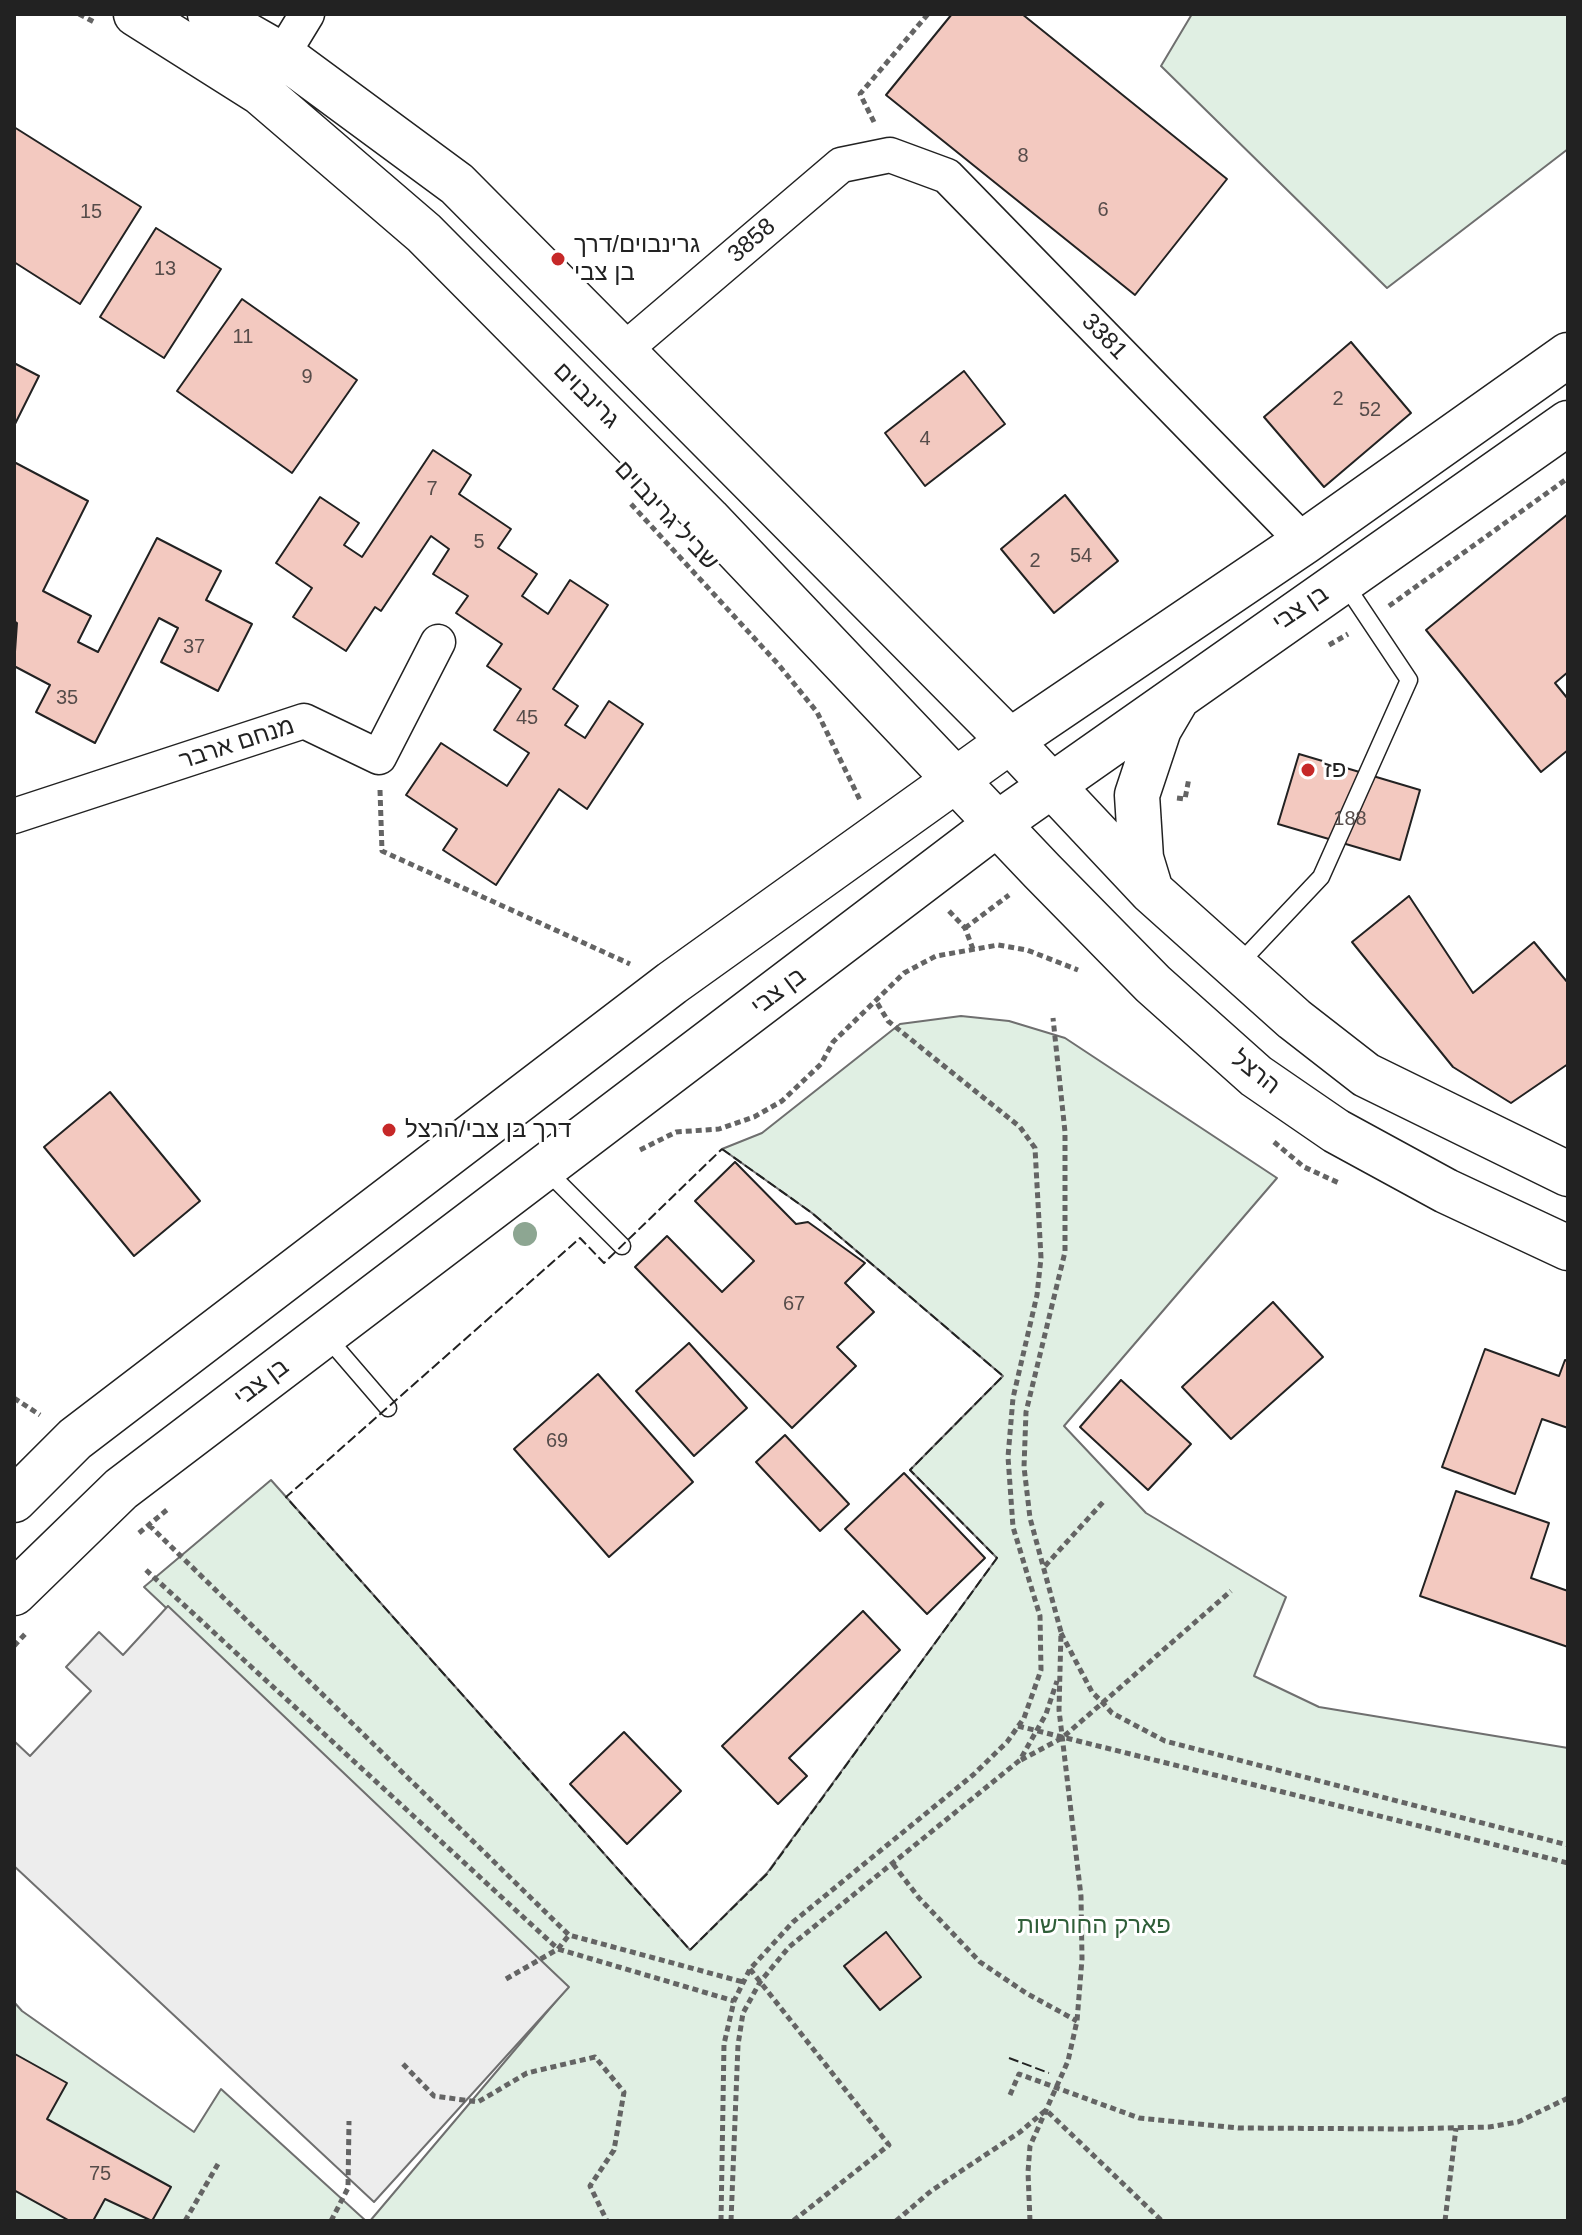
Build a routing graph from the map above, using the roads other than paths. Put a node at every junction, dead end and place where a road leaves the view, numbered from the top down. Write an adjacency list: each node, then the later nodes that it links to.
1 (210, 14): 4 (main road)
2 (307, 14): 4 (street)
3 (120, 21): 14 (main road, גרינבוים)
4 (282, 55): 6 (main road)
5 (890, 155): 6 (street, 3858); 9 (street, 3381)
6 (624, 350): 13 (main road)
7 (1568, 355): 9 (main road)
8 (1568, 423): 10 (main road, בן צבי)
9 (1304, 542): 13 (main road)
10 (1343, 581): 12 (main road, בן צבי); 19 (lane)
11 (438, 642): 16 (street, מנחם ארבר)
12 (1181, 692): 15 (main road, בן צבי); 18 (main road)
13 (1010, 741): 14 (main road); 15 (main road)
14 (955, 782): 17 (main road, גרינבוים); 26 (main road)
15 (1049, 787): 17 (main road, בן צבי); 18 (main road)
16 (14, 816)
17 (997, 824): 20 (main road, בן צבי); 23 (main road, הרצל)
18 (1151, 891): 19 (main road)
19 (1236, 968): 21 (main road)
20 (545, 1169): 22 (lane); 24 (main road, בן צבי)
21 (1568, 1174)
22 (622, 1246)
23 (1568, 1248)
24 (325, 1335): 25 (lane); 27 (main road, בן צבי)
25 (388, 1408)
26 (14, 1500)
27 (14, 1593)

